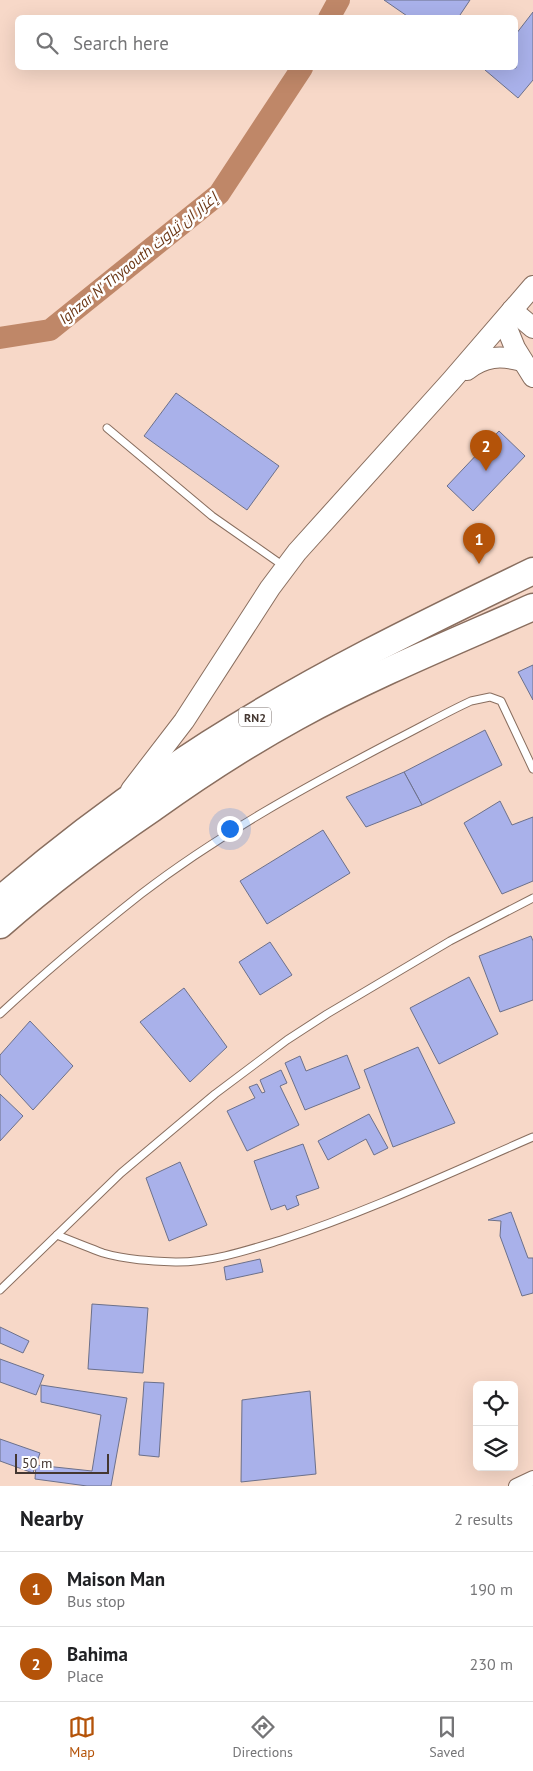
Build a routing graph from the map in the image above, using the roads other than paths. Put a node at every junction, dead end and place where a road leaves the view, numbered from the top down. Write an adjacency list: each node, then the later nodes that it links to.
1 (533, 286): 2 (street)
2 (508, 316): 3 (street); 4 (street); 5 (street)
3 (533, 328)
4 (527, 369): 5 (street)
5 (451, 381): 7 (street)
6 (107, 428): 7 (lane)
7 (286, 567): 11 (street)
8 (533, 571): 11 (highway, RN2)
9 (533, 607): 14 (highway, RN2)
10 (533, 769): 15 (lane)
11 (119, 805): 13 (highway, RN2)
12 (533, 898): 17 (lane)
13 (0, 900)
14 (0, 925)
15 (0, 1014)
16 (533, 1137): 17 (lane)
17 (57, 1234): 18 (lane)
18 (0, 1290)
19 (533, 1478): 20 (street)
20 (516, 1486)

